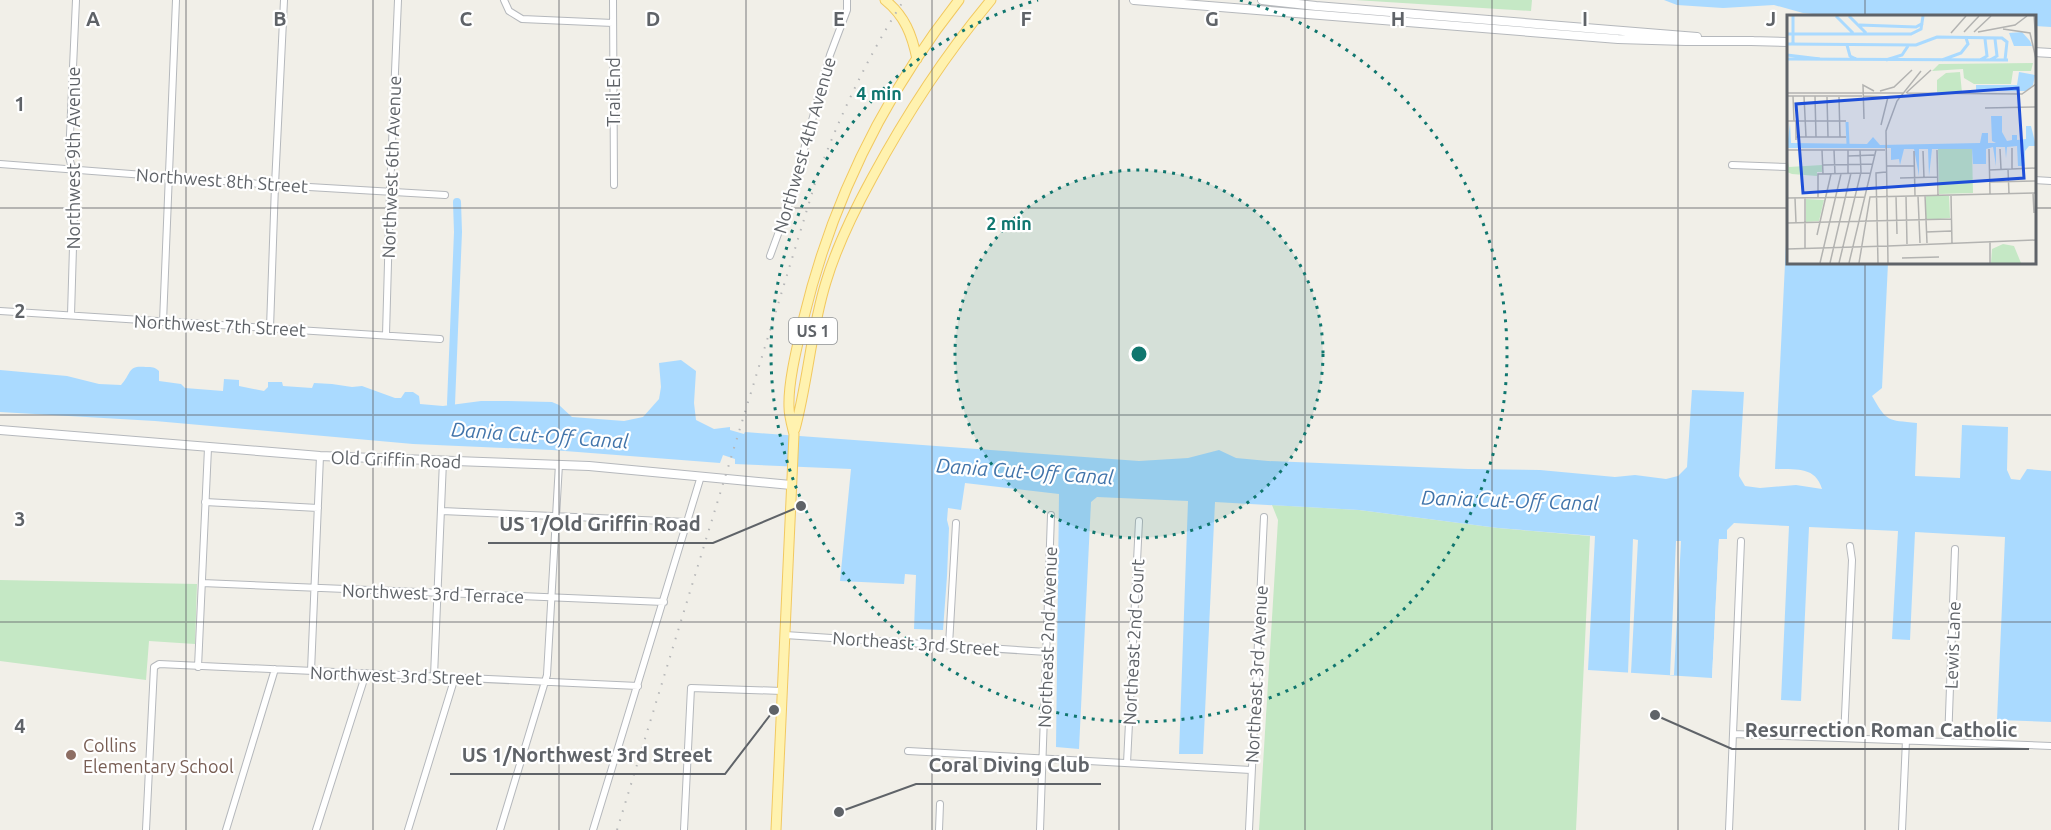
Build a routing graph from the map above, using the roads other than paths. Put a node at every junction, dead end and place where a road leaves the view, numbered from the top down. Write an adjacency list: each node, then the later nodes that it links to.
1 (76, 0): 25 (street, Northwest 9th Avenue)
2 (176, 0): 26 (street)
3 (284, 0): 30 (street)
4 (398, 0): 31 (street, Northwest 6th Avenue)
5 (504, 0): 14 (street)
6 (613, 0): 14 (street, Trail End)
7 (847, 0): 35 (street, Northwest 4th Avenue)
8 (885, 0): 21 (main road)
9 (959, 0): 21 (main road, US 1)
10 (991, 0): 34 (main road, US 1)
11 (1134, 0): 13 (street)
12 (1262, 0): 13 (street)
13 (1355, 14): 15 (street); 16 (street)
14 (613, 23): 29 (street, Trail End)
15 (1539, 25): 16 (street); 17 (street)
16 (1521, 32): 17 (street)
17 (1754, 41): 18 (street)
18 (1787, 42)
19 (2036, 52): 20 (street)
20 (2051, 53)
21 (917, 59): 33 (main road, US 1)
22 (0, 164): 25 (street, Northwest 8th Street)
23 (1732, 165): 24 (street)
24 (1787, 168)
25 (72, 169): 26 (street, Northwest 8th Street); 37 (street, Northwest 9th Avenue)
26 (168, 176): 30 (street, Northwest 8th Street); 38 (street)
27 (2036, 180): 28 (street)
28 (2051, 181)
29 (614, 184)
30 (274, 185): 31 (street, Northwest 8th Street); 39 (street)
31 (390, 191): 32 (street, Northwest 8th Street); 40 (street, Northwest 6th Avenue)
32 (445, 195)
33 (833, 222): 34 (street); 43 (main road, US 1)
34 (845, 231): 43 (main road, US 1)
35 (770, 256)
36 (0, 311): 37 (street, Northwest 7th Street)
37 (71, 315): 38 (street, Northwest 7th Street)
38 (163, 322): 39 (street, Northwest 7th Street)
39 (270, 328): 40 (street, Northwest 7th Street)
40 (386, 334): 41 (street, Northwest 7th Street)
41 (440, 339)
42 (0, 430): 44 (street, Old Griffin Road)
43 (794, 434): 49 (main road, US 1)
44 (208, 448): 45 (street, Old Griffin Road); 50 (street)
45 (320, 456): 46 (street, Old Griffin Road); 51 (street)
46 (443, 461): 47 (street, Old Griffin Road); 52 (street)
47 (559, 464): 48 (street, Old Griffin Road); 53 (street)
48 (701, 476): 49 (street, Old Griffin Road); 57 (street)
49 (791, 485): 67 (main road, US 1)
50 (205, 502): 51 (street); 62 (street)
51 (318, 508): 63 (street)
52 (442, 512): 53 (street); 64 (street)
53 (555, 515): 57 (street); 65 (street)
54 (1051, 515): 69 (street, Northeast 2nd Avenue)
55 (1264, 517): 87 (street, Northeast 3rd Avenue)
56 (1138, 521): 86 (street, Northeast 2nd Court)
57 (686, 522): 66 (street)
58 (956, 523): 68 (street)
59 (1741, 541): 79 (street)
60 (1850, 546): 80 (street)
61 (1955, 549): 82 (street, Lewis Lane)
62 (202, 583): 63 (street, Northwest 3rd Terrace); 70 (street)
63 (315, 588): 64 (street, Northwest 3rd Terrace); 72 (street)
64 (437, 594): 65 (street, Northwest 3rd Terrace); 74 (street)
65 (552, 597): 66 (street, Northwest 3rd Terrace); 76 (street)
66 (664, 602): 77 (street)
67 (785, 635): 68 (street, Northeast 3rd Street); 78 (main road, US 1)
68 (949, 645): 69 (street, Northeast 3rd Street)
69 (1047, 651): 85 (street, Northeast 2nd Avenue)
70 (198, 667): 71 (street, Northwest 3rd Street); 89 (street, Northwest 3rd Street)
71 (275, 669): 72 (street, Northwest 3rd Street); 90 (street)
72 (311, 671): 73 (street, Northwest 3rd Street)
73 (366, 673): 74 (street, Northwest 3rd Street); 91 (street)
74 (434, 676): 75 (street, Northwest 3rd Street)
75 (455, 677): 76 (street, Northwest 3rd Street); 92 (street)
76 (545, 681): 77 (street, Northwest 3rd Street); 93 (street)
77 (638, 686): 94 (street)
78 (782, 691): 95 (street); 96 (main road, US 1)
79 (1733, 734): 80 (street); 100 (street)
80 (1844, 738): 81 (street)
81 (1906, 740): 82 (street); 101 (street)
82 (1948, 742): 83 (street)
83 (2051, 746)
84 (908, 751): 85 (street)
85 (1043, 758): 86 (street); 98 (street, Northeast 2nd Avenue)
86 (1127, 763): 87 (street)
87 (1251, 770): 99 (street, Northeast 3rd Avenue)
88 (940, 804): 97 (street)
89 (146, 830)
90 (226, 830)
91 (316, 830)
92 (408, 830)
93 (501, 830)
94 (593, 830)
95 (684, 830)
96 (776, 830)
97 (939, 830)
98 (1040, 830)
99 (1249, 830)
100 (1729, 830)
101 (1902, 830)

